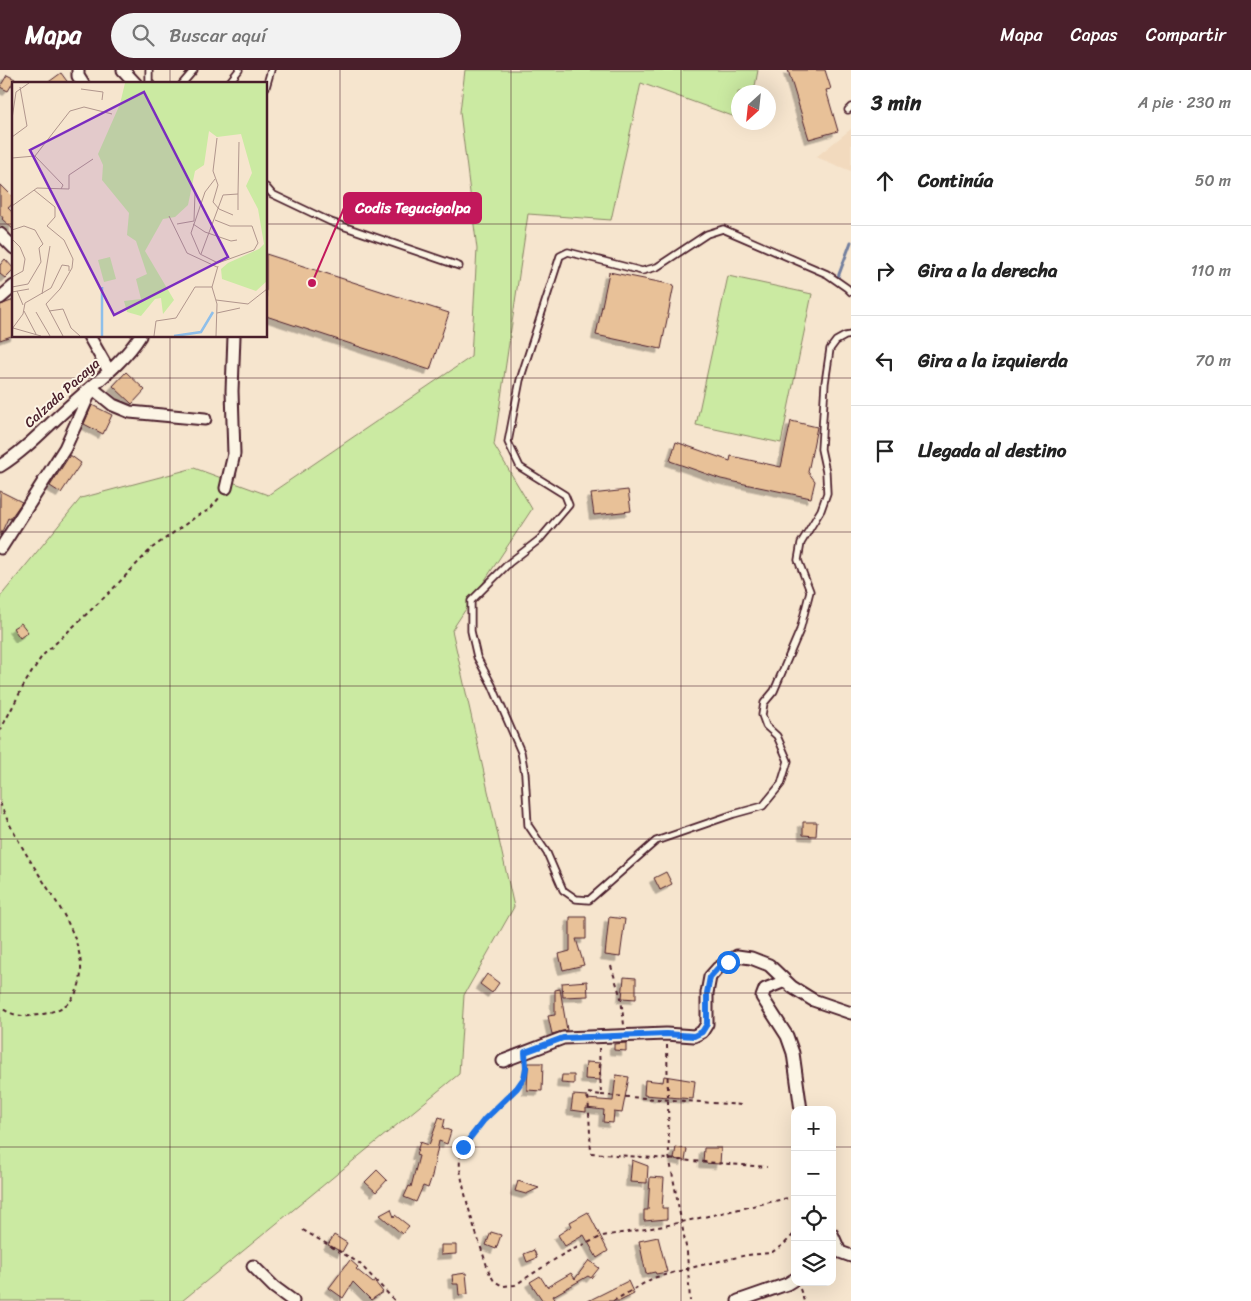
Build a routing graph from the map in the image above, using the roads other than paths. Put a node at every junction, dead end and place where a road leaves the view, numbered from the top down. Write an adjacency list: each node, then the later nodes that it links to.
1 (78, 70): 6 (street)
2 (123, 70): 7 (street)
3 (194, 70): 8 (lane)
4 (239, 70): 9 (lane)
5 (271, 70): 10 (lane)
6 (82, 82)
7 (134, 82)
8 (184, 82)
9 (230, 82)
10 (267, 82)
11 (268, 189): 14 (lane)
12 (0, 234): 13 (street)
13 (12, 246)
14 (459, 266)
15 (12, 288): 17 (street)
16 (851, 292): 18 (lane)
17 (0, 298)
18 (851, 335)
19 (90, 338): 22 (street)
20 (138, 338): 22 (street, Calzada Pacaya)
21 (234, 338): 26 (street)
22 (109, 371): 23 (street, Calzada Pacaya)
23 (92, 388): 24 (street); 25 (street, Calzada Pacaya); 27 (street)
24 (205, 419)
25 (0, 466)
26 (226, 488)
27 (1, 548)
28 (785, 981): 29 (street); 30 (street); 31 (street)
29 (851, 1012)
30 (503, 1060)
31 (800, 1106)
32 (835, 1241): 33 (street)
33 (841, 1254)
34 (253, 1266): 36 (street)
35 (791, 1282): 37 (street)
36 (293, 1301)
37 (738, 1301)

